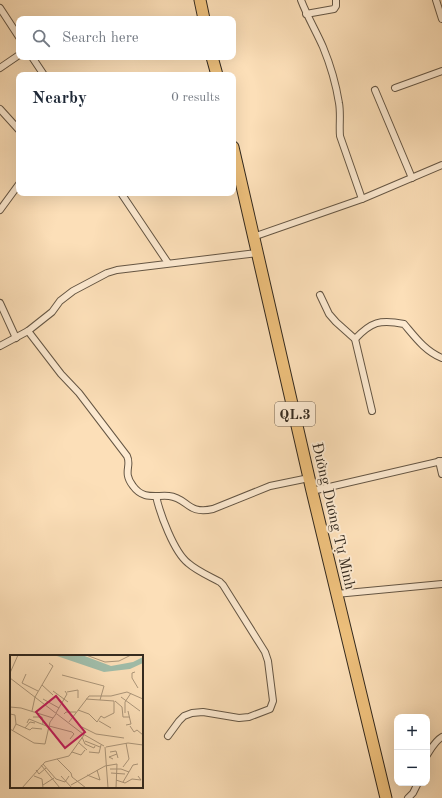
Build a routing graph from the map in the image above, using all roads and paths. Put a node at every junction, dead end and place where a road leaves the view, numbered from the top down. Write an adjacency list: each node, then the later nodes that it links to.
1 (200, 0): 7 (highway)
2 (301, 0): 6 (street)
3 (336, 0): 6 (street)
4 (436, 0): 8 (street)
5 (0, 8): 9 (street)
6 (306, 14): 26 (street)
7 (203, 16)
8 (442, 19)
9 (16, 32)
10 (16, 57): 13 (street)
11 (34, 60): 15 (street)
12 (213, 60): 16 (highway)
13 (0, 68)
14 (442, 71): 17 (street)
15 (42, 72)
16 (216, 72)
17 (395, 88)
18 (375, 90): 23 (street)
19 (0, 109): 20 (street)
20 (16, 127)
21 (236, 160): 28 (highway, Đường Dương Tự Minh / QL.3)
22 (442, 165): 23 (street)
23 (412, 178): 26 (street)
24 (16, 188): 27 (street)
25 (123, 196): 30 (street)
26 (362, 199): 28 (street)
27 (0, 210)
28 (253, 236): 29 (highway, Đường Dương Tự Minh / QL.3)
29 (257, 253): 30 (street); 41 (highway, Đường Dương Tự Minh / QL.3)
30 (168, 263): 33 (street)
31 (320, 295): 35 (street)
32 (0, 303): 34 (street)
33 (28, 331): 34 (street); 43 (street)
34 (16, 338): 36 (street)
35 (355, 339): 37 (street); 38 (street)
36 (0, 346)
37 (442, 358)
38 (372, 411)
39 (440, 461): 40 (street); 42 (street)
40 (442, 474)
41 (309, 478): 42 (highway, Đường Dương Tự Minh / QL.3); 43 (street)
42 (312, 491): 45 (highway, Đường Dương Tự Minh / QL.3)
43 (156, 496): 46 (street)
44 (442, 584): 45 (street)
45 (336, 594): 50 (highway, Đường Dương Tự Minh / QL.3)
46 (168, 736)
47 (442, 738): 48 (street)
48 (430, 750)
49 (416, 786): 51 (street)
50 (386, 798)
51 (408, 798)

